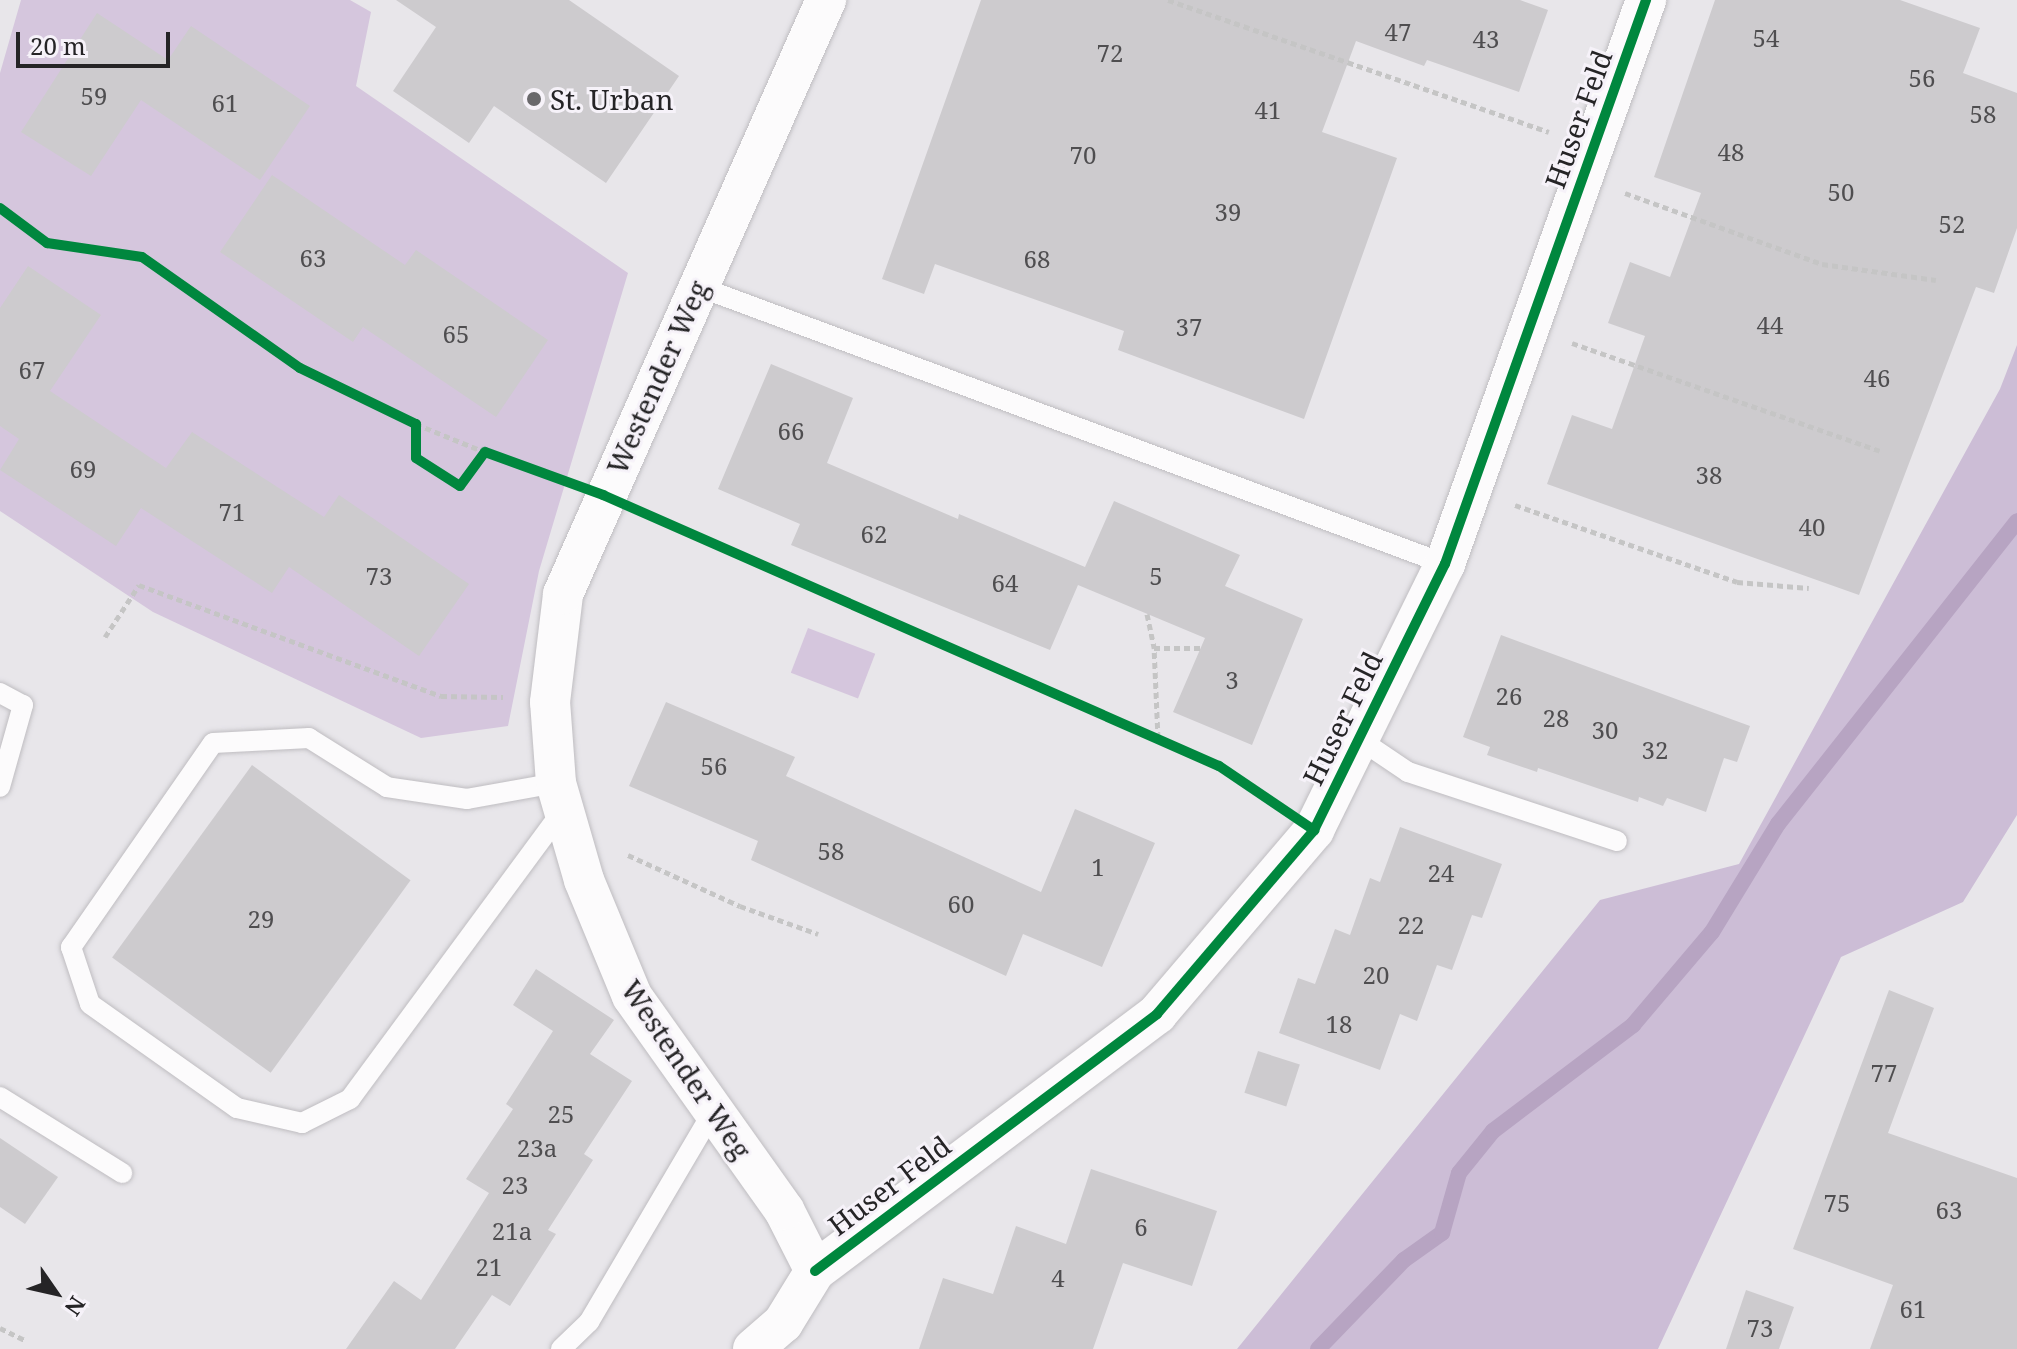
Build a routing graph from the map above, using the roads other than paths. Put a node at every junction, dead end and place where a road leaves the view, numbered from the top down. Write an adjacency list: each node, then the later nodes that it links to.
1 (826, 0): 3 (street, Westender Weg)
2 (1646, 0): 4 (street, Huser Feld)
3 (697, 286): 4 (lane); 8 (street, Westender Weg)
4 (1445, 564): 6 (street, Huser Feld)
5 (0, 693): 7 (lane)
6 (1359, 739): 9 (lane); 13 (street, Huser Feld)
7 (0, 787)
8 (560, 796): 8 (lane); 11 (street, Westender Weg)
9 (1617, 841)
10 (0, 1097): 12 (lane)
11 (714, 1110): 13 (street, Westender Weg); 14 (lane)
12 (122, 1173)
13 (815, 1271): 15 (street)
14 (561, 1349)
15 (753, 1349)

